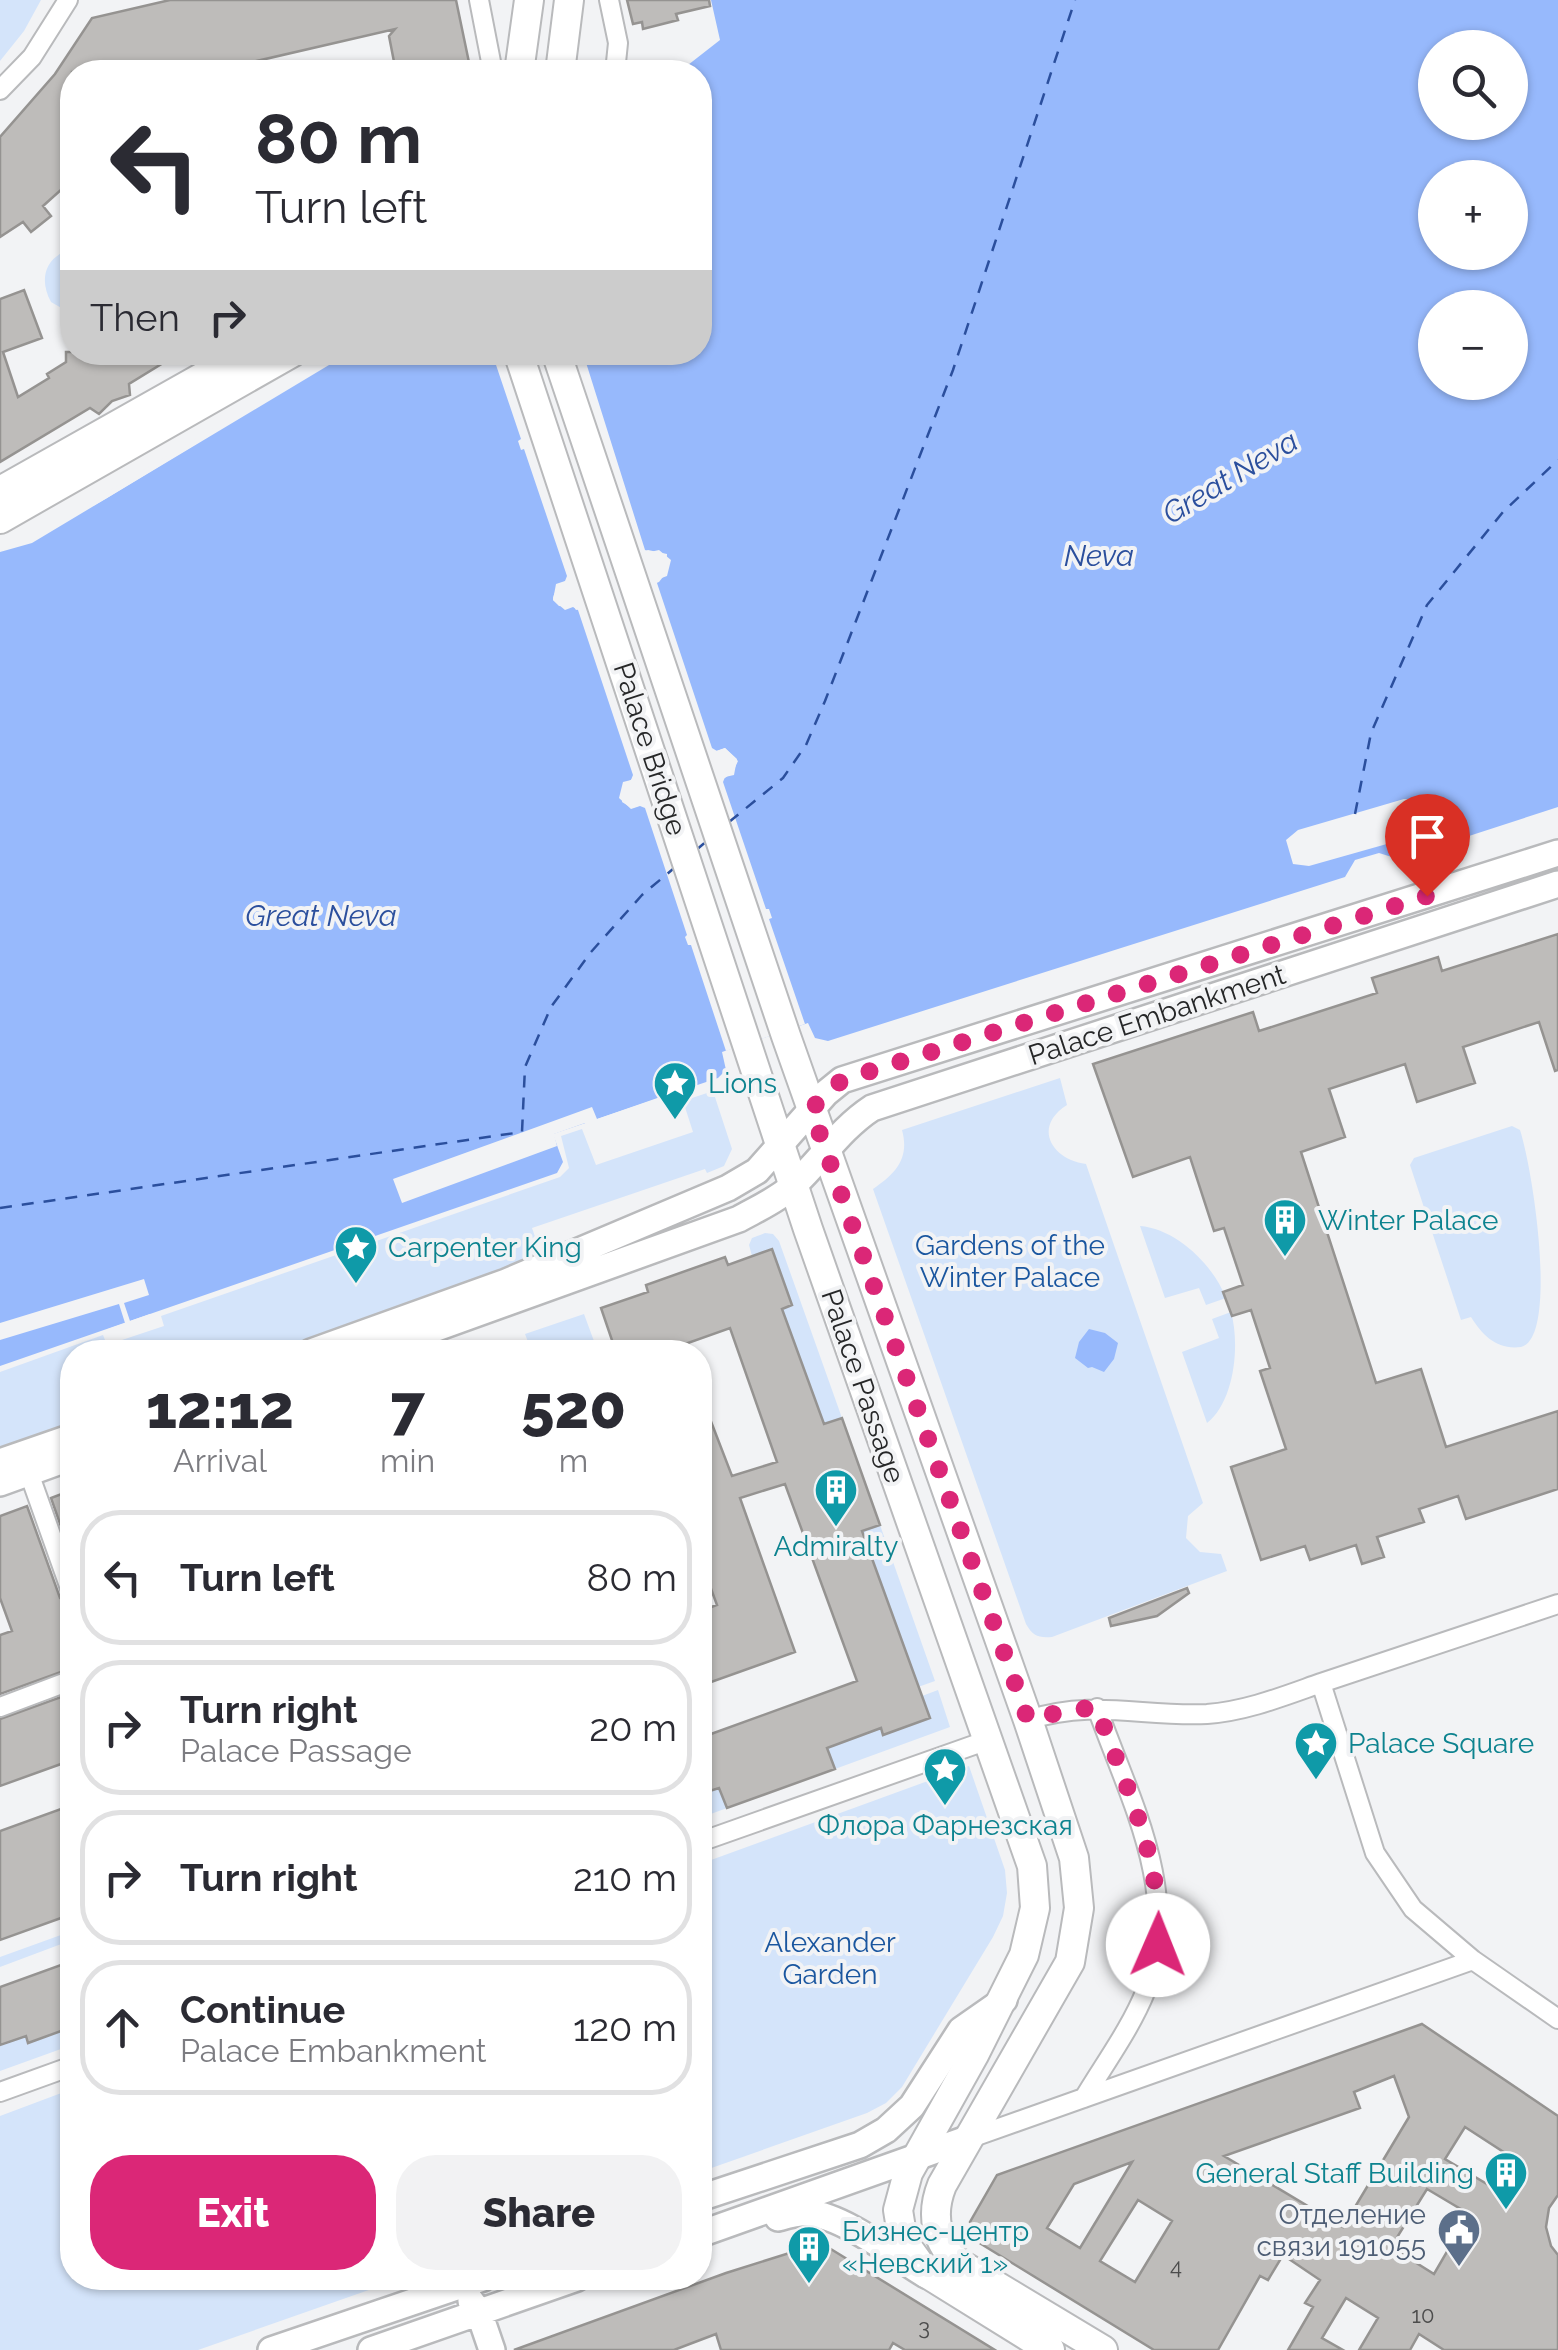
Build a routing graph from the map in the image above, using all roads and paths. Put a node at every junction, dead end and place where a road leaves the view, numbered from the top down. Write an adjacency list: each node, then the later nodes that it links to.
1 (68, 0): 10 (street)
2 (479, 0): 6 (street)
3 (528, 0): 7 (main road)
4 (569, 0): 8 (main road)
5 (608, 0): 9 (street)
6 (491, 60)
7 (517, 60)
8 (562, 60)
9 (617, 60)
10 (0, 90)
11 (223, 365): 15 (main road)
12 (270, 365): 16 (main road)
13 (522, 365): 20 (main road, Palace Bridge)
14 (560, 365): 19 (main road, Palace Bridge)
15 (0, 491)
16 (0, 519)
17 (1558, 853): 19 (main road)
18 (1558, 884): 21 (main road, Palace Embankment)
19 (811, 1109): 20 (main road); 21 (main road, Palace Passage)
20 (780, 1146): 22 (main road, Palace Passage); 23 (main road)
21 (826, 1150): 22 (main road, Palace Embankment); 36 (main road, Palace Passage)
22 (793, 1186): 24 (main road, Palace Embankment); 37 (main road, Palace Passage)
23 (345, 1340)
24 (403, 1340)
25 (60, 1441): 27 (main road)
26 (60, 1461): 28 (main road)
27 (0, 1462)
28 (29, 1472): 29 (main road); 30 (street)
29 (0, 1483)
30 (60, 1560)
31 (1558, 1604): 32 (street)
32 (1321, 1683): 35 (street); 39 (street)
33 (60, 1684): 34 (street)
34 (0, 1707)
35 (1097, 1708): 36 (street); 44 (street)
36 (1028, 1720): 45 (main road)
37 (988, 1740): 38 (street); 40 (main road)
38 (712, 1838)
39 (1473, 1960): 41 (street); 44 (street)
40 (1004, 2000): 46 (main road); 47 (main road)
41 (1558, 2019)
42 (60, 2070): 43 (street)
43 (0, 2092)
44 (1084, 2098): 45 (street)
45 (967, 2139): 46 (main road); 59 (main road)
46 (916, 2157): 48 (main road); 50 (main road)
47 (712, 2194)
48 (750, 2216): 49 (main road); 50 (main road)
49 (712, 2230)
50 (938, 2282): 58 (main road)
51 (444, 2290): 55 (main road)
52 (454, 2290): 54 (main road)
53 (542, 2290): 54 (main road)
54 (479, 2312): 56 (main road); 57 (main road)
55 (271, 2350)
56 (372, 2350)
57 (492, 2350)
58 (1050, 2350)
59 (1103, 2350)

